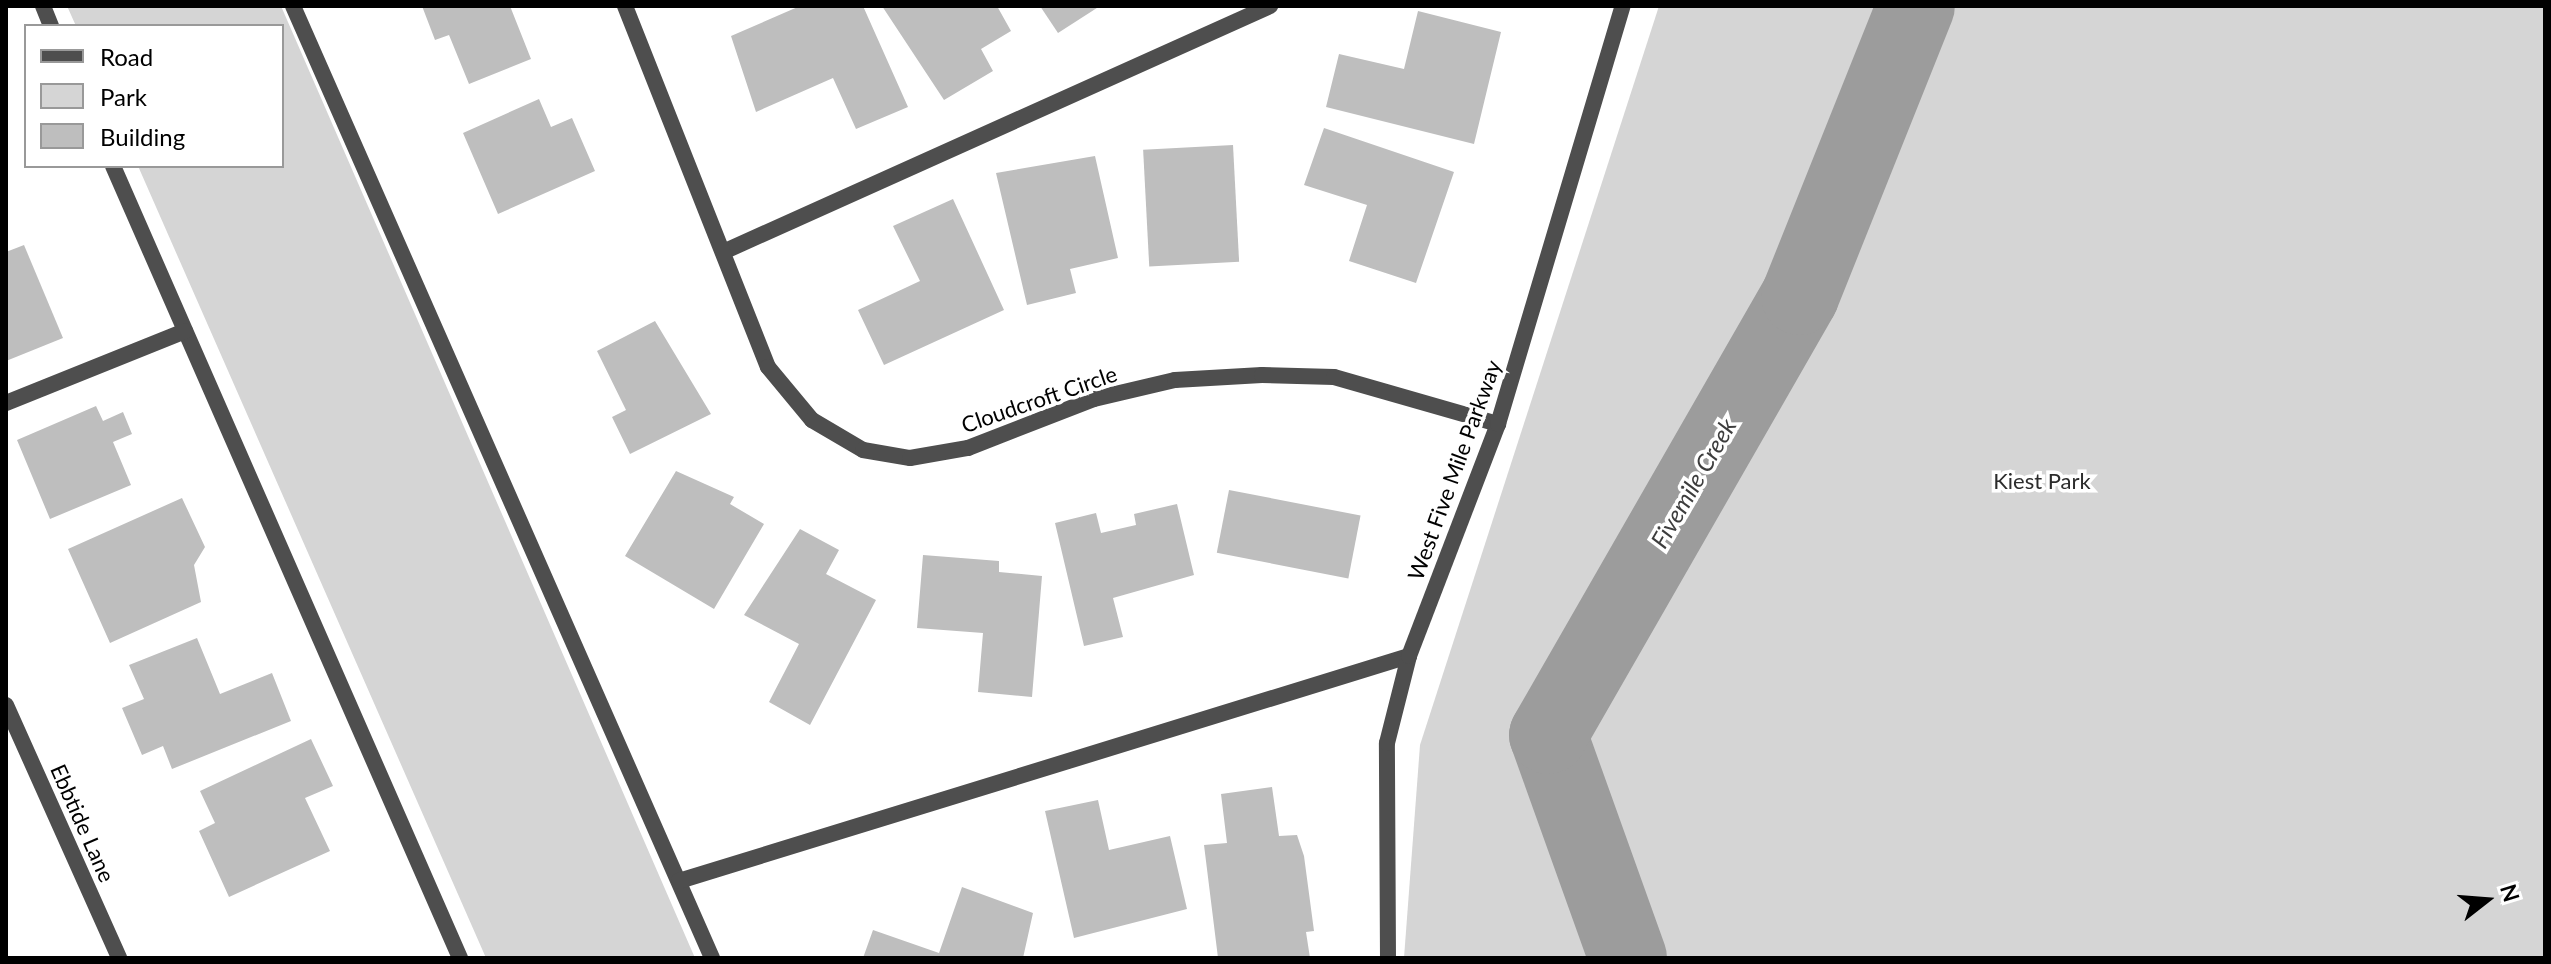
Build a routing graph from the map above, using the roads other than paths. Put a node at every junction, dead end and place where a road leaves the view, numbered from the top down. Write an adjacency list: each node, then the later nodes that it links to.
1 (293, 6): 12 (street)
2 (625, 6): 6 (street, Cloudcroft Circle)
3 (1270, 6): 6 (street)
4 (1623, 6): 9 (street, West Five Mile Parkway)
5 (114, 168): 7 (street)
6 (723, 252): 9 (street, Cloudcroft Circle)
7 (185, 331): 8 (street); 14 (street)
8 (6, 403)
9 (1498, 424): 10 (street, West Five Mile Parkway)
10 (1409, 656): 12 (street); 16 (street, West Five Mile Parkway)
11 (6, 705): 13 (street, Ebbtide Lane)
12 (679, 881): 15 (street)
13 (119, 958)
14 (460, 958)
15 (712, 958)
16 (1388, 958)

